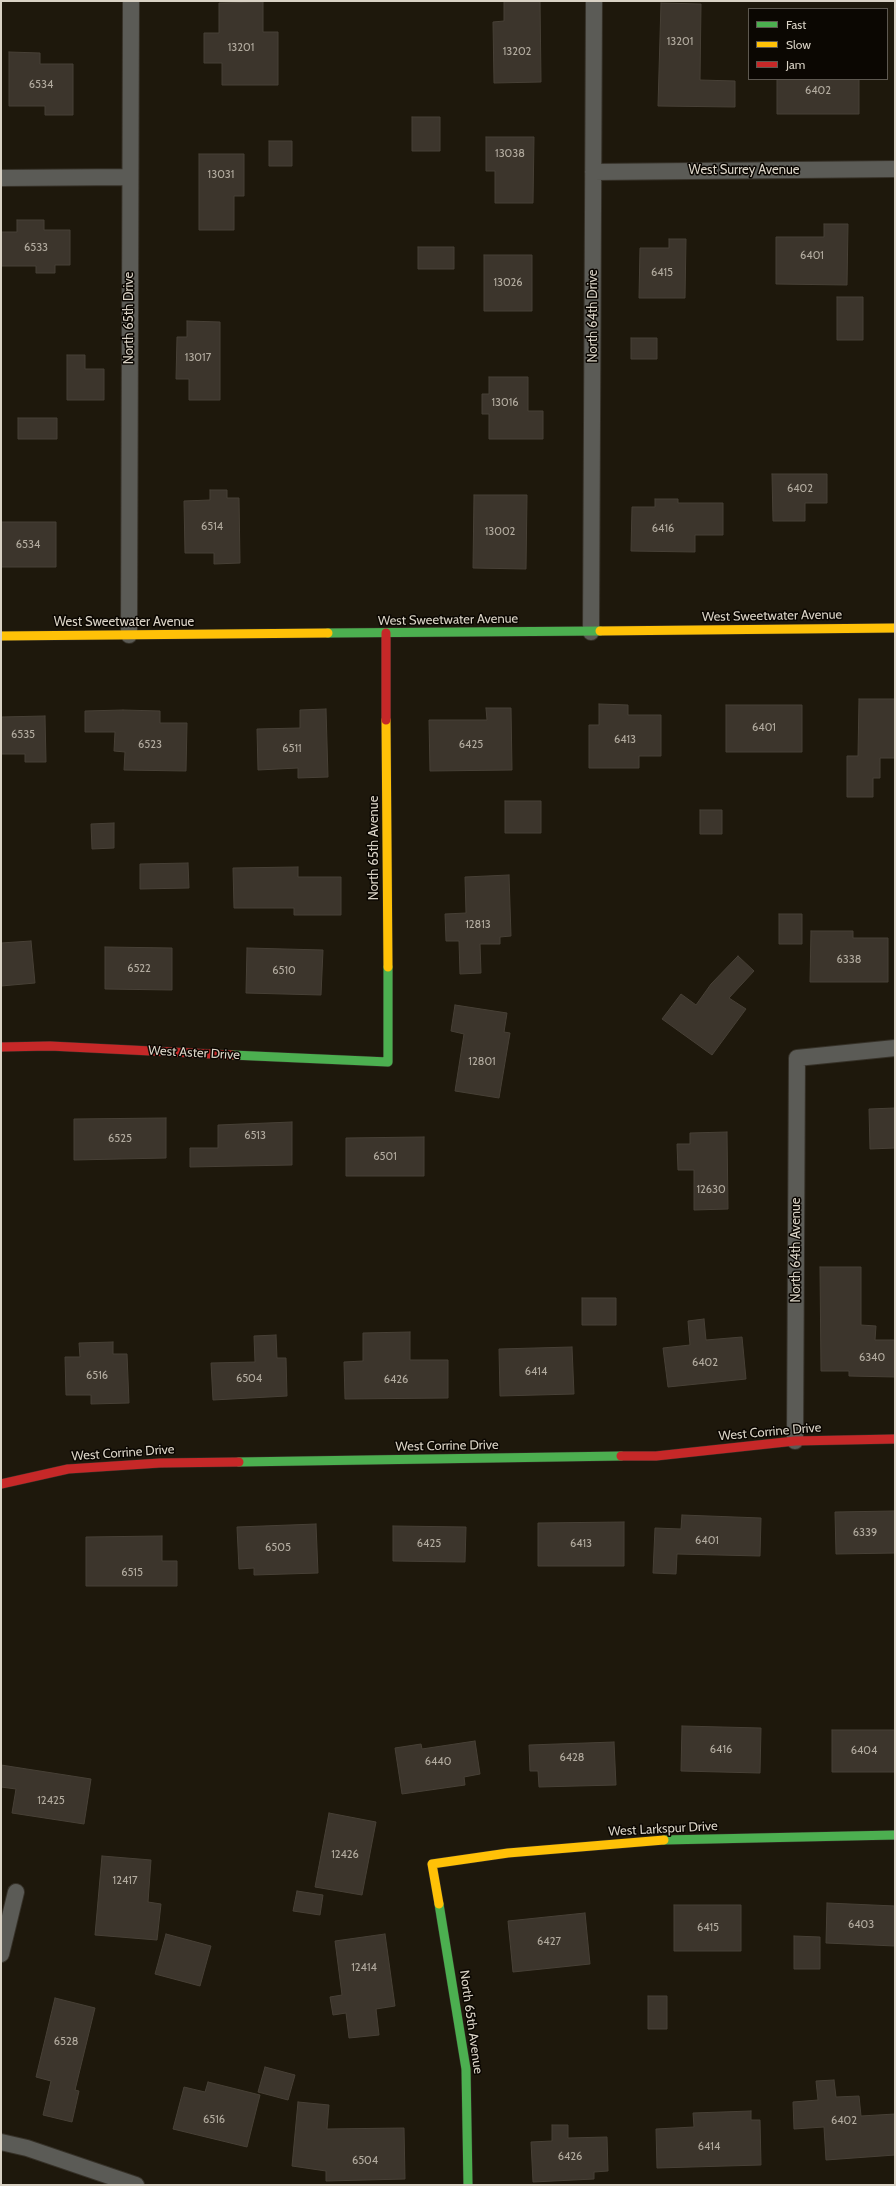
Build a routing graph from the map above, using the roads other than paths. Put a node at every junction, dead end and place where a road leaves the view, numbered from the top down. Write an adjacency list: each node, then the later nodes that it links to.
1 (131, 1): 5 (street, North 65th Drive)
2 (594, 1): 4 (street, North 64th Drive)
3 (895, 169): 4 (street, West Surrey Avenue)
4 (593, 172): 8 (street, North 64th Drive)
5 (129, 177): 6 (street); 10 (street, North 65th Drive)
6 (1, 178)
7 (895, 628): 8 (street, West Sweetwater Avenue)
8 (591, 632): 9 (street, West Sweetwater Avenue)
9 (386, 633): 10 (street, West Sweetwater Avenue); 14 (street, North 65th Avenue)
10 (130, 635): 11 (street, West Sweetwater Avenue)
11 (1, 636)
12 (1, 1047): 14 (street, West Aster Drive)
13 (895, 1048): 16 (street, North 64th Avenue)
14 (388, 1062)
15 (895, 1439): 16 (street, West Corrine Drive)
16 (795, 1442): 17 (street, West Corrine Drive)
17 (1, 1484)
18 (895, 1835): 19 (street, West Larkspur Drive)
19 (432, 1864): 24 (street, North 65th Avenue)
20 (16, 1892): 21 (street)
21 (1, 1954)
22 (1, 2142): 23 (street)
23 (136, 2185)
24 (468, 2185)

